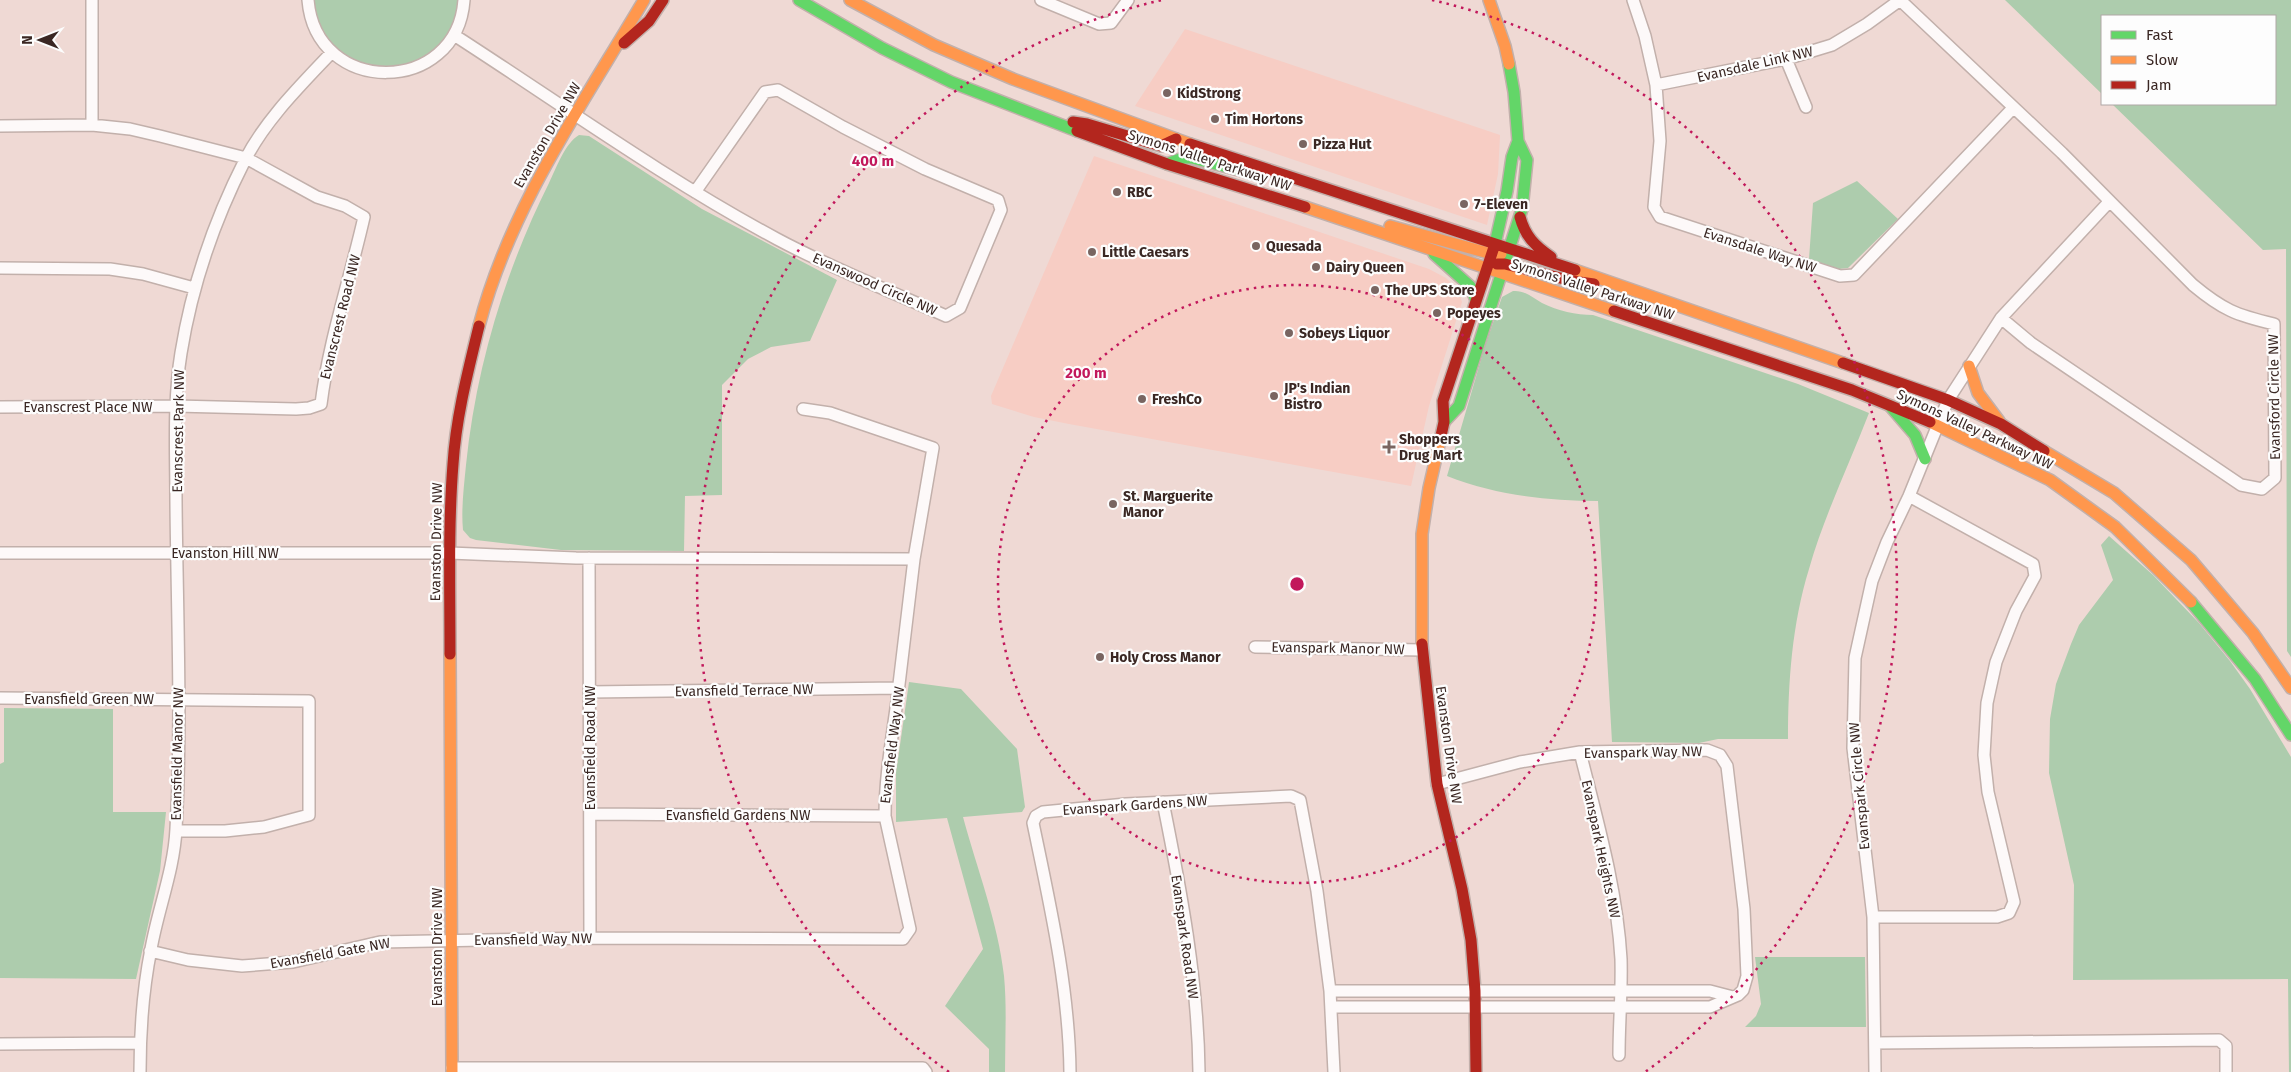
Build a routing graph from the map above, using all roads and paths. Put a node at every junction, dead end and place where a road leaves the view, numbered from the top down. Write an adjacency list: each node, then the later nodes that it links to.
1 (92, 0): 24 (street)
2 (308, 0): 17 (street)
3 (464, 0): 15 (street)
4 (644, 0): 16 (main road, Evanston Drive NW)
5 (663, 0): 16 (main road, Evanston Drive NW)
6 (799, 0): 23 (main road, Symons Valley Parkway NW)
7 (843, 0): 14 (main road)
8 (850, 0): 14 (main road, Symons Valley Parkway NW)
9 (1041, 0): 10 (street)
10 (1128, 0)
11 (1489, 0): 27 (main road)
12 (1633, 0): 19 (street, Evansdale Way NW)
13 (1900, 0): 18 (street, Evansdale Link NW); 21 (street)
14 (881, 17): 26 (main road, Symons Valley Parkway NW)
15 (454, 35): 17 (street); 22 (street, Evanswood Circle NW)
16 (617, 49): 22 (main road, Evanston Drive NW)
17 (332, 52): 28 (street, Evanscrest Park NW)
18 (1786, 59): 19 (street, Evansdale Link NW); 20 (street)
19 (1656, 85): 21 (street, Evansdale Way NW)
20 (1806, 108)
21 (2013, 108): 32 (street)
22 (575, 114): 31 (street, Evanswood Circle NW); 59 (main road, Evanston Drive NW)
23 (1041, 118): 26 (main road); 29 (main road, Symons Valley Parkway NW)
24 (92, 125): 25 (street); 28 (street)
25 (0, 126)
26 (1176, 139): 30 (main road, Symons Valley Parkway NW)
27 (1518, 141): 33 (main road, Evanston Drive NW); 35 (main road, Evanston Drive NW)
28 (246, 158): 43 (street, Evanscrest Park NW); 49 (street, Evanscrest Road NW)
29 (1168, 164): 30 (main road); 34 (main road, Symons Valley Parkway NW)
30 (1335, 190): 35 (main road, Symons Valley Parkway NW)
31 (695, 192): 31 (street, Evanswood Circle NW)
32 (2110, 202): 45 (street); 45 (street, Evansford Circle NW)
33 (1520, 217): 36 (main road, Evanston Drive NW); 38 (main road)
34 (1372, 228): 35 (main road); 37 (main road, Symons Valley Parkway NW)
35 (1493, 248): 36 (main road); 40 (main road, Evanston Drive NW)
36 (1511, 249): 38 (main road, Symons Valley Parkway NW); 41 (main road, Evanston Drive NW)
37 (1431, 250): 40 (main road, Symons Valley Parkway NW); 44 (main road)
38 (1564, 266): 42 (main road, Symons Valley Parkway NW)
39 (0, 268): 43 (street)
40 (1487, 269): 41 (main road, Symons Valley Parkway NW); 44 (main road, Evanston Drive NW)
41 (1503, 269): 42 (main road); 48 (main road, Symons Valley Parkway NW); 52 (main road, Evanston Drive NW)
42 (1616, 286): 47 (main road, Symons Valley Parkway NW)
43 (194, 288): 49 (street, Evanscrest Park NW)
44 (1476, 300): 52 (main road, Evanston Drive NW)
45 (2001, 318): 46 (street)
46 (1970, 366): 47 (street); 54 (main road)
47 (1948, 400): 53 (street); 54 (main road, Symons Valley Parkway NW)
48 (1888, 405): 53 (main road, Symons Valley Parkway NW); 55 (main road)
49 (176, 406): 50 (street, Evanscrest Place NW); 58 (street, Evanscrest Park NW)
50 (0, 407)
51 (803, 408): 61 (street, Evansfield Way NW)
52 (1444, 422): 63 (main road, Evanston Drive NW)
53 (1936, 424): 55 (street, Evanspark Circle NW); 69 (main road, Symons Valley Parkway NW)
54 (2001, 424): 65 (main road, Symons Valley Parkway NW)
55 (1925, 459): 56 (street, Evanspark Circle NW)
56 (1909, 496): 76 (street, Evanspark Circle NW); 76 (street)
57 (0, 553): 58 (street, Evanston Hill NW)
58 (177, 553): 59 (street, Evanston Hill NW); 68 (street, Evansfield Manor NW)
59 (450, 553): 60 (street); 78 (main road, Evanston Drive NW)
60 (589, 558): 61 (street); 66 (street, Evansfield Road NW)
61 (914, 559): 64 (street, Evansfield Way NW)
62 (1255, 647): 63 (street, Evanspark Manor NW)
63 (1422, 650): 71 (main road, Evanston Drive NW)
64 (899, 688): 66 (street, Evansfield Terrace NW); 74 (street, Evansfield Way NW)
65 (2291, 688)
66 (590, 692): 73 (street, Evansfield Road NW)
67 (0, 698): 68 (street, Evansfield Green NW)
68 (178, 699): 75 (street, Evansfield Manor NW); 75 (street, Evansfield Green NW)
69 (2291, 735)
70 (1580, 752): 71 (street, Evanspark Way NW); 82 (street, Evanspark Heights NW); 83 (street, Evanspark Way NW)
71 (1437, 784): 81 (main road, Evanston Drive NW)
72 (1163, 802): 80 (street, Evanspark Gardens NW); 95 (street, Evanspark Gardens NW); 96 (street, Evanspark Road NW)
73 (590, 814): 74 (street, Evansfield Gardens NW); 77 (street, Evansfield Road NW)
74 (885, 816): 77 (street, Evansfield Way NW)
75 (176, 831): 79 (street, Evansfield Manor NW)
76 (1873, 916): 88 (street, Evanspark Circle NW)
77 (590, 938): 78 (street, Evansfield Way NW)
78 (451, 940): 79 (street, Evansfield Gate NW); 91 (main road, Evanston Drive NW)
79 (150, 951): 87 (street, Evansfield Manor NW)
80 (1330, 991): 81 (street); 84 (street, Evanspark Gardens NW)
81 (1476, 991): 82 (street); 86 (main road, Evanston Drive NW)
82 (1621, 991): 83 (street); 85 (street, Evanspark Heights NW)
83 (1733, 997): 85 (street)
84 (1332, 1007): 86 (street); 97 (street, Evanspark Gardens NW)
85 (1619, 1007): 86 (street); 90 (street, Evanspark Heights NW)
86 (1476, 1008): 98 (main road, Evanston Drive NW)
87 (140, 1042): 89 (street); 93 (street, Evansfield Manor NW)
88 (1874, 1043): 99 (street, Evanspark Circle NW); 100 (street)
89 (0, 1044)
90 (1619, 1055)
91 (452, 1070): 92 (street)
92 (590, 1070): 94 (street)
93 (140, 1072)
94 (926, 1072)
95 (1070, 1072)
96 (1199, 1072)
97 (1334, 1072)
98 (1476, 1072)
99 (1874, 1072)
100 (2226, 1072)

